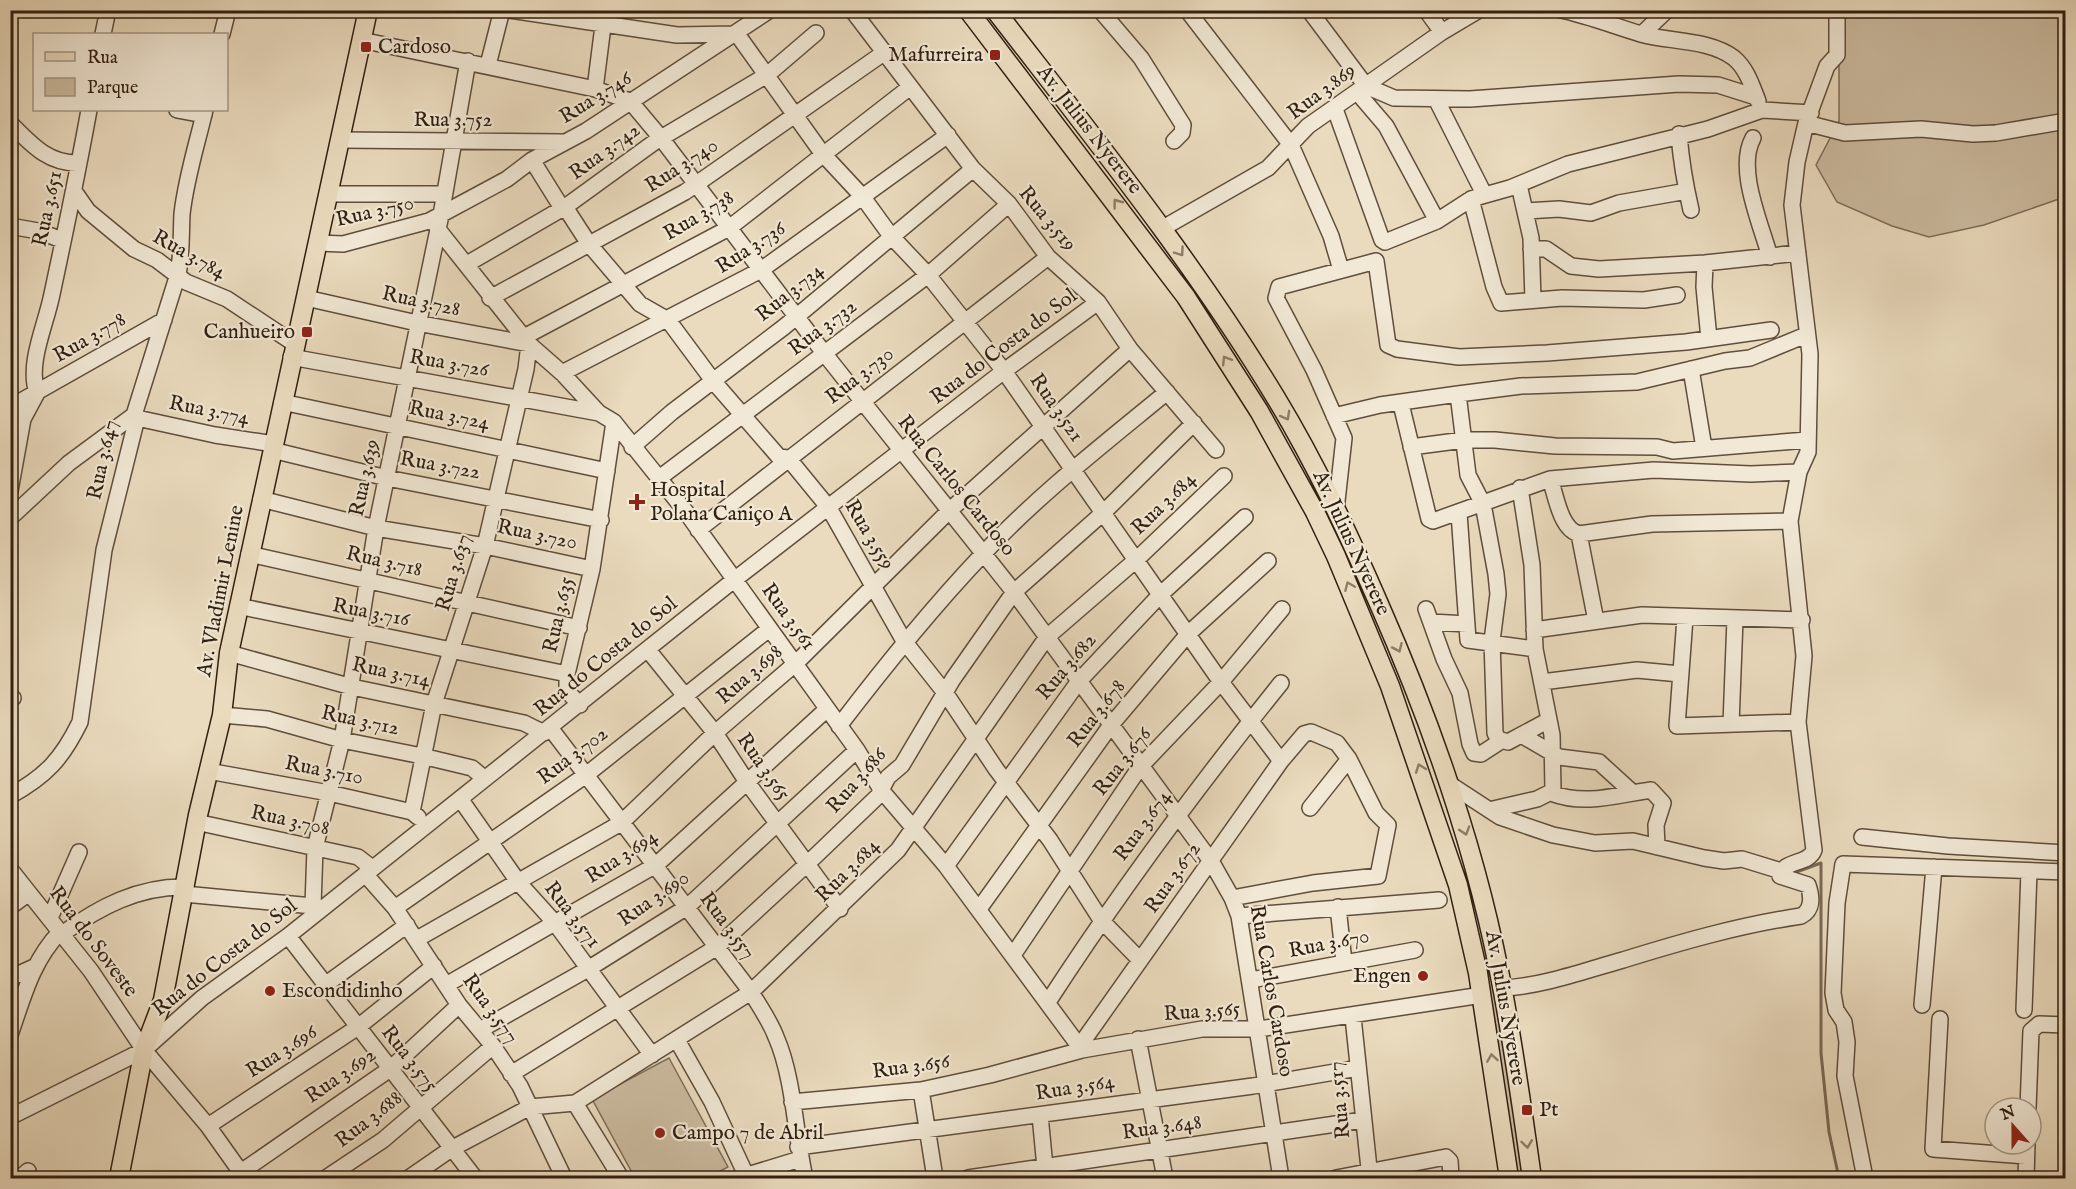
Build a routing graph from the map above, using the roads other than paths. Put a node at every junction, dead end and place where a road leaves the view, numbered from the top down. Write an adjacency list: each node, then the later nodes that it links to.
1 (108, 10): 21 (street)
2 (228, 10): 22 (street)
3 (368, 10): 26 (main road, Av. Vladimir Lenine)
4 (502, 10): 29 (street)
5 (510, 10): 19 (street)
6 (770, 10): 24 (street, Rua 3.746)
7 (852, 10): 27 (street, Rua 3.519)
8 (968, 10): 294 (main road, Av. Julius Nyerere, one-way to 8)
9 (995, 10): 73 (main road, Av. Julius Nyerere)
10 (1100, 10): 49 (street)
11 (1187, 10): 52 (street)
12 (1309, 10): 33 (street)
13 (1426, 10): 20 (street)
14 (1479, 10): 20 (street, Rua 3.869)
15 (1561, 10): 18 (street)
16 (1667, 10): 25 (street)
17 (1836, 10): 41 (street)
18 (1593, 13): 25 (street)
19 (603, 17): 24 (street); 32 (street)
20 (1442, 32): 33 (street, Rua 3.869)
21 (103, 33)
22 (222, 33)
23 (816, 33): 30 (street, Rua 3.742)
24 (737, 34): 30 (street, Rua 3.521); 35 (street, Rua 3.746)
25 (1642, 34): 36 (street)
26 (361, 40): 28 (street, Rua Carlos Cardoso); 48 (main road, Av. Vladimir Lenine)
27 (885, 51): 31 (street, Rua 3.519); 40 (street, Rua 3.740)
28 (468, 61): 29 (street, Rua Carlos Cardoso); 50 (street, Rua 3.639)
29 (488, 65): 32 (street, Rua Carlos Cardoso)
30 (767, 75): 40 (street, Rua 3.521); 46 (street, Rua 3.742)
31 (909, 87): 44 (street, Rua 3.519); 53 (street, Rua 3.738)
32 (595, 88): 35 (street, Rua Carlos Cardoso)
33 (1362, 89): 34 (street); 37 (street, Rua 3.869); 69 (street)
34 (1436, 99): 36 (street); 64 (street)
35 (630, 101): 46 (street, Rua Carlos Cardoso); 51 (street, Rua 3.746)
36 (1759, 103): 41 (street); 45 (street)
37 (1335, 109): 52 (street, Rua 3.869); 69 (street)
38 (89, 111): 55 (street, Rua 3.651)
39 (204, 112): 86 (street, Rua 3.647)
40 (794, 115): 53 (street, Rua 3.521); 57 (street, Rua 3.740)
41 (1809, 118): 42 (street); 79 (street)
42 (2066, 121)
43 (10, 123): 55 (street)
44 (948, 135): 56 (street, Rua 3.519); 63 (street, Rua 3.736)
45 (1679, 135): 58 (street); 60 (street)
46 (661, 138): 57 (street, Rua Carlos Cardoso); 66 (street, Rua 3.742)
47 (1754, 138): 81 (street)
48 (340, 140): 50 (street, Rua 3.752); 61 (main road, Av. Vladimir Lenine)
49 (1174, 141)
50 (452, 142): 51 (street, Rua 3.752); 62 (street, Rua 3.639)
51 (565, 142): 54 (street, Rua 3.746)
52 (1290, 145): 73 (street, Rua 3.869); 85 (street)
53 (822, 153): 63 (street, Rua 3.521); 72 (street, Rua 3.738)
54 (532, 160): 66 (street, Rua 3.559); 70 (street, Rua 3.746)
55 (79, 163): 59 (street, Rua 3.651)
56 (974, 169): 65 (street, Rua 3.519); 74 (street, Rua 3.734)
57 (696, 184): 72 (street, Rua Carlos Cardoso); 77 (street, Rua 3.740)
58 (1519, 185): 64 (street); 68 (street)
59 (74, 191): 75 (street, Rua 3.651); 86 (street, Rua 3.784)
60 (1687, 191): 67 (street); 68 (street)
61 (328, 194): 62 (street); 76 (main road, Av. Vladimir Lenine)
62 (443, 194): 70 (street, Rua 3.639)
63 (862, 196): 74 (street, Rua 3.521); 84 (street, Rua 3.736)
64 (1478, 196): 69 (street); 92 (street)
65 (1009, 204): 80 (street, Rua 3.519); 87 (street, Rua 3.732)
66 (565, 207): 77 (street, Rua 3.559); 83 (street, Rua 3.742)
67 (1691, 210)
68 (1526, 211): 78 (street)
69 (1437, 221)
70 (439, 222): 76 (street, Rua 3.750); 83 (street, Rua 3.561); 98 (street, Rua 3.639)
71 (10, 226): 75 (street)
72 (729, 228): 84 (street, Rua Carlos Cardoso); 88 (street, Rua 3.738)
73 (1163, 228): 153 (main road, Av. Julius Nyerere, one-way to 153)
74 (891, 236): 87 (street, Rua 3.521); 94 (street, Rua 3.734)
75 (62, 240): 112 (street, Rua 3.651)
76 (318, 243): 90 (main road, Av. Vladimir Lenine)
77 (589, 244): 88 (street, Rua 3.559); 91 (street, Rua 3.740)
78 (1531, 249): 82 (street); 92 (street)
79 (1798, 253): 81 (street); 100 (street)
80 (1048, 257): 93 (street, Rua 3.519); 97 (street, Rua 3.730)
81 (1770, 257): 82 (street)
82 (1705, 263): 101 (street)
83 (466, 264): 91 (street, Rua 3.561)
84 (761, 270): 94 (street, Rua Carlos Cardoso); 96 (street, Rua 3.736)
85 (1341, 270): 101 (street); 122 (street)
86 (178, 274): 95 (street, Rua 3.647); 104 (street, Rua 3.784)
87 (928, 275): 97 (street, Rua 3.521); 105 (street, Rua 3.732)
88 (625, 283): 96 (street, Rua 3.559); 102 (street, Rua 3.738)
89 (1677, 295): 92 (street)
90 (306, 298): 98 (street, Rua 3.728); 104 (main road, Av. Vladimir Lenine)
91 (490, 298): 102 (street, Rua 3.561)
92 (1533, 300)
93 (1098, 302): 103 (street, Rua 3.519); 107 (street, Rua do Costa do Sol)
94 (796, 316): 105 (street, Rua Carlos Cardoso); 110 (street, Rua 3.734)
95 (164, 320): 112 (street, Rua 3.778); 120 (street, Rua 3.647)
96 (668, 320): 108 (street, Rua 3.736); 110 (street, Rua 3.559)
97 (964, 321): 107 (street, Rua 3.521); 115 (street, Rua 3.730)
98 (417, 323): 102 (street, Rua 3.728); 109 (street, Rua 3.639)
99 (1771, 330): 101 (street)
100 (1806, 335): 106 (street); 128 (street)
101 (1709, 339)
102 (526, 340): 108 (street, Rua 3.561); 114 (street, Rua 3.637)
103 (1130, 349): 111 (street, Rua 3.519); 126 (street, Rua 3.698)
104 (293, 351): 109 (street, Rua 3.726); 116 (main road, Av. Vladimir Lenine)
105 (824, 353): 115 (street, Rua Carlos Cardoso); 121 (street, Rua 3.732)
106 (1691, 369): 113 (street); 133 (street)
107 (1004, 371): 126 (street, Rua 3.521); 136 (street, Rua do Costa do Sol)
108 (562, 373): 119 (street, Rua 3.561)
109 (406, 377): 114 (street, Rua 3.726); 125 (street, Rua 3.639)
110 (714, 382): 121 (street, Rua 3.559); 130 (street, Rua 3.734)
111 (1167, 392): 124 (street, Rua 3.519); 138 (street)
112 (37, 393): 118 (street, Rua 3.778); 147 (street)
113 (1458, 394): 117 (street); 127 (street)
114 (519, 398): 119 (street, Rua 3.726); 134 (street, Rua 3.637)
115 (862, 401): 136 (street, Rua Carlos Cardoso); 137 (street, Rua 3.730)
116 (282, 402): 125 (street, Rua 3.724); 129 (main road, Av. Vladimir Lenine)
117 (1401, 404): 122 (street); 131 (street)
118 (10, 412)
119 (599, 413): 123 (street, Rua 3.561)
120 (135, 416): 129 (street, Rua 3.774); 157 (street); 236 (street, Rua 3.647)
121 (743, 416): 137 (street, Rua 3.559); 144 (street, Rua 3.732)
122 (1334, 416): 153 (street)
123 (614, 422): 130 (street, Rua 3.561); 139 (street, Rua 3.635)
124 (1194, 423): 135 (street, Rua 3.519); 154 (street, Rua 3.686)
125 (397, 427): 134 (street, Rua 3.724); 143 (street, Rua 3.639)
126 (1044, 428): 138 (street, Rua 3.521); 152 (street, Rua 3.698)
127 (1464, 440): 131 (street); 132 (street); 150 (street)
128 (1807, 440): 133 (street); 141 (street)
129 (273, 447): 143 (street, Rua 3.722); 149 (main road, Av. Vladimir Lenine)
130 (632, 447): 144 (street, Rua 3.561)
131 (1411, 447): 155 (street)
132 (1626, 448): 133 (street); 140 (street)
133 (1704, 448)
134 (508, 449): 139 (street, Rua 3.724); 148 (street, Rua 3.637)
135 (1216, 450)
136 (902, 451): 151 (street, Rua do Costa do Sol); 152 (street, Rua Carlos Cardoso)
137 (788, 458): 151 (street, Rua 3.559); 161 (street, Rua 3.730)
138 (1073, 470): 154 (street, Rua 3.521); 164 (street)
139 (607, 471): 158 (street, Rua 3.635)
140 (1626, 472): 141 (street); 145 (street)
141 (1799, 472): 159 (street)
142 (1224, 476): 166 (street, Rua 3.684)
143 (387, 478): 148 (street, Rua 3.722); 160 (street, Rua 3.639)
144 (658, 478): 161 (street, Rua 3.561)
145 (1550, 479): 146 (street); 162 (street)
146 (1520, 488): 150 (street); 184 (street)
147 (10, 491)
148 (496, 497): 158 (street, Rua 3.722); 163 (street, Rua 3.637)
149 (261, 499): 160 (street, Rua 3.720); 165 (main road, Av. Vladimir Lenine)
150 (1483, 504): 155 (street); 189 (street)
151 (829, 508): 170 (street, Rua do Costa do Sol); 171 (street, Rua 3.559)
152 (950, 510): 164 (street, Rua Carlos Cardoso); 171 (street, Rua 3.698)
153 (1336, 510): 231 (main road, Av. Julius Nyerere, one-way to 231)
154 (1103, 513): 166 (street, Rua 3.521); 172 (street, Rua 3.686)
155 (1459, 513): 181 (street)
156 (1245, 517): 173 (street, Rua 3.682)
157 (10, 518)
158 (601, 520): 168 (street, Rua 3.635)
159 (1790, 520): 162 (street); 179 (street)
160 (376, 528): 163 (street, Rua 3.720); 169 (street, Rua 3.639)
161 (698, 530): 170 (street, Rua 3.561)
162 (1579, 534): 180 (street)
163 (485, 546): 168 (street, Rua 3.720); 174 (street, Rua 3.637)
164 (983, 553): 172 (street, Rua Carlos Cardoso); 188 (street)
165 (249, 555): 169 (street, Rua 3.718); 175 (main road, Av. Vladimir Lenine)
166 (1136, 560): 173 (street, Rua 3.521); 187 (street, Rua 3.684)
167 (1268, 561): 186 (street, Rua 3.678)
168 (592, 569): 182 (street, Rua 3.635)
169 (368, 579): 174 (street, Rua 3.718); 185 (street, Rua 3.639)
170 (735, 580): 183 (street, Rua 3.561); 192 (street, Rua do Costa do Sol)
171 (874, 585): 188 (street, Rua 3.559); 194 (street, Rua 3.698)
172 (1014, 592): 187 (street, Rua Carlos Cardoso); 202 (street, Rua 3.686)
173 (1161, 594): 186 (street, Rua 3.521); 197 (street, Rua 3.682)
174 (468, 604): 182 (street, Rua 3.718); 191 (street, Rua 3.637)
175 (238, 606): 185 (street, Rua 3.716); 193 (main road, Av. Vladimir Lenine)
176 (1282, 609): 198 (street, Rua 3.676)
177 (1685, 618): 178 (street); 180 (street); 196 (street)
178 (1735, 619): 179 (street); 211 (street)
179 (1802, 620): 210 (street)
180 (1596, 621): 184 (street)
181 (1467, 624): 189 (street); 219 (street)
182 (579, 628): 195 (street, Rua 3.635)
183 (770, 629): 194 (street, Rua 3.561); 203 (street, Rua 3.702)
184 (1534, 630): 190 (street)
185 (360, 633): 191 (street, Rua 3.716); 201 (street, Rua 3.639)
186 (1188, 634): 198 (street, Rua 3.521); 212 (street, Rua 3.678)
187 (1047, 638): 197 (street, Rua Carlos Cardoso); 218 (street, Rua 3.684)
188 (904, 641): 202 (street, Rua 3.559); 213 (street)
189 (1492, 641): 190 (street); 219 (street)
190 (1535, 649): 199 (street)
191 (452, 650): 195 (street, Rua 3.716); 204 (street, Rua 3.637)
192 (648, 650): 203 (street, Rua 3.565); 205 (street, Rua do Costa do Sol)
193 (229, 653): 201 (street, Rua 3.714); 207 (main road, Av. Vladimir Lenine)
194 (795, 664): 206 (street, Rua 3.561); 215 (street, Rua 3.698)
195 (567, 674): 205 (street, Rua 3.635)
196 (1680, 674): 199 (street); 211 (street)
197 (1079, 681): 212 (street, Rua Carlos Cardoso); 230 (street, Rua 3.682)
198 (1221, 682): 209 (street, Rua 3.521); 225 (street, Rua 3.676)
199 (1542, 682): 208 (street)
200 (1281, 683): 209 (street, Rua 3.674)
201 (352, 687): 204 (street, Rua 3.714); 217 (street, Rua 3.639)
202 (946, 694): 218 (street, Rua 3.559); 232 (street, Rua 3.686)
203 (685, 696): 215 (street, Rua 3.565); 227 (street, Rua 3.702)
204 (434, 704): 214 (street, Rua 3.714); 222 (street, Rua 3.637)
205 (580, 705): 214 (street, Rua do Costa do Sol)
206 (826, 710): 213 (street, Rua 3.561); 229 (street, Rua 3.694)
207 (222, 715): 217 (street, Rua 3.712); 226 (main road, Av. Vladimir Lenine)
208 (1549, 720): 216 (street); 221 (street)
209 (1250, 721): 224 (street, Rua 3.521); 241 (street, Rua 3.674)
210 (1798, 722): 211 (street); 261 (street)
211 (1731, 724)
212 (1111, 725): 225 (street, Rua Carlos Cardoso); 246 (street, Rua 3.678)
213 (838, 726): 220 (street, Rua 3.561)
214 (547, 731): 227 (street, Rua 3.557); 228 (street, Rua do Costa do Sol)
215 (714, 733): 229 (street, Rua 3.565); 243 (street, Rua 3.698)
216 (1523, 736): 219 (street); 221 (street)
217 (342, 740): 222 (street, Rua 3.712); 233 (street, Rua 3.639)
218 (976, 741): 230 (street, Rua 3.559); 247 (street, Rua 3.684)
219 (1501, 741)
220 (857, 750): 232 (street, Rua 3.561); 244 (street, Rua 3.690)
221 (1552, 752): 234 (street); 235 (street)
222 (422, 756): 228 (street, Rua 3.712); 240 (street, Rua 3.637)
223 (1349, 759): 224 (street, Rua 3.672); 238 (street); 268 (street)
224 (1281, 761): 254 (street, Rua 3.672)
225 (1140, 767): 241 (street, Rua Carlos Cardoso); 263 (street, Rua 3.676)
226 (208, 771): 233 (street, Rua 3.710); 242 (main road, Av. Vladimir Lenine)
227 (586, 775): 243 (street, Rua 3.557); 249 (street, Rua 3.702)
228 (485, 779): 237 (street, Rua do Costa do Sol)
229 (747, 782): 244 (street, Rua 3.565); 255 (street, Rua 3.694)
230 (1007, 783): 246 (street, Rua 3.559); 257 (street, Rua 3.682)
231 (1450, 786): 239 (street); 292 (main road, Av. Julius Nyerere, one-way to 292)
232 (882, 791): 247 (street, Rua 3.561); 256 (street, Rua 3.686)
233 (329, 793): 240 (street, Rua 3.710); 251 (street, Rua 3.639)
234 (1551, 793): 235 (street); 239 (street)
235 (1633, 793): 250 (street)
236 (10, 796)
237 (461, 800): 245 (street, Rua do Costa do Sol); 249 (street, Rua 3.571)
238 (1310, 808)
239 (1489, 810): 250 (street)
240 (412, 812): 245 (street, Rua 3.710)
241 (1177, 813): 254 (street, Rua Carlos Cardoso); 279 (street, Rua 3.674)
242 (196, 822): 251 (street, Rua 3.708); 266 (main road, Av. Vladimir Lenine)
243 (621, 823): 255 (street, Rua 3.557); 265 (street, Rua 3.698)
244 (777, 824): 256 (street, Rua 3.565); 271 (street, Rua 3.690)
245 (426, 825): 260 (street, Rua do Costa do Sol)
246 (1041, 826): 263 (street, Rua 3.559); 276 (street, Rua 3.678)
247 (916, 829): 257 (street, Rua 3.561); 275 (street, Rua 3.684)
248 (1862, 837): 253 (street)
249 (491, 841): 265 (street, Rua 3.571); 273 (street, Rua 3.702)
250 (1657, 847): 261 (street)
251 (315, 848): 260 (street, Rua 3.708); 274 (street, Rua 3.639)
252 (79, 852): 278 (street)
253 (2066, 853)
254 (1210, 861): 268 (street, Rua Carlos Cardoso); 288 (street, Rua 3.672)
255 (656, 865): 271 (street, Rua 3.557); 280 (street, Rua 3.694)
256 (806, 865): 275 (street, Rua 3.565); 285 (street, Rua 3.686)
257 (946, 866): 276 (street, Rua 3.561)
258 (1934, 867): 262 (street); 304 (street); 362 (street)
259 (10, 868): 267 (street, Rua do Soveste)
260 (368, 871): 273 (street, Rua 3.577); 274 (street, Rua do Costa do Sol)
261 (1781, 871): 299 (street)
262 (2029, 871): 264 (street); 306 (street)
263 (1069, 872): 279 (street, Rua 3.559); 287 (street, Rua 3.676)
264 (2066, 872)
265 (519, 883): 280 (street, Rua 3.571); 284 (street, Rua 3.698)
266 (185, 891): 274 (street); 282 (street); 317 (main road, Av. Vladimir Lenine)
267 (29, 892): 270 (street); 278 (street, Rua do Soveste)
268 (1232, 898): 277 (street, Rua Carlos Cardoso)
269 (1439, 900): 272 (street)
270 (10, 906)
271 (687, 907): 285 (street, Rua 3.557); 293 (street, Rua 3.690)
272 (1338, 907): 277 (street); 289 (street)
273 (395, 908): 281 (street, Rua 3.577)
274 (315, 909): 283 (street, Rua do Costa do Sol)
275 (840, 909): 300 (street, Rua 3.684)
276 (979, 909): 287 (street, Rua 3.561)
277 (1239, 916): 296 (street, Rua Carlos Cardoso)
278 (50, 918): 282 (street, Rua do Soveste)
279 (1101, 920): 288 (street, Rua 3.559); 302 (street, Rua 3.674)
280 (555, 923): 293 (street, Rua 3.571); 298 (street, Rua 3.694)
281 (407, 925): 284 (street, Rua 3.577); 297 (street)
282 (61, 933): 291 (street); 317 (street, Rua do Soveste)
283 (288, 936): 297 (street, Rua 3.575); 317 (street, Rua do Costa do Sol)
284 (417, 939): 290 (street, Rua 3.577)
285 (717, 947): 300 (street, Rua 3.557); 305 (street, Rua 3.686)
286 (1415, 950): 289 (street, Rua 3.670)
287 (1013, 955): 302 (street, Rua 3.561)
288 (1140, 960): 318 (street, Rua 3.672)
289 (1344, 962): 296 (street, Rua 3.670)
290 (434, 966): 298 (street, Rua 3.577); 310 (street, Rua 3.696)
291 (34, 967): 295 (street); 313 (street)
292 (1499, 968): 294 (main road); 299 (main road, Av. Julius Nyerere)
293 (588, 969): 305 (street, Rua 3.571); 312 (street, Rua 3.690)
294 (1478, 973): 301 (main road, Av. Julius Nyerere)
295 (10, 978)
296 (1251, 980): 311 (street, Rua Carlos Cardoso)
297 (325, 985): 310 (street, Rua 3.575)
298 (447, 985): 303 (street, Rua 3.577)
299 (1503, 988): 361 (main road, Av. Julius Nyerere, one-way to 361)
300 (751, 992): 315 (street, Rua 3.684); 328 (street, Rua 3.557)
301 (1482, 995): 307 (street, Rua 3.565); 360 (main road, Av. Julius Nyerere, one-way to 301)
302 (1048, 1002): 318 (street, Rua 3.561)
303 (459, 1005): 312 (street, Rua 3.577); 322 (street, Rua 3.692)
304 (1922, 1005)
305 (617, 1008): 319 (street, Rua 3.571); 323 (street, Rua 3.686)
306 (2024, 1010)
307 (1353, 1017): 311 (street, Rua 3.565); 321 (street, Rua 3.517)
308 (1940, 1019): 340 (street)
309 (2066, 1025): 326 (street)
310 (358, 1027): 322 (street, Rua 3.575); 335 (street, Rua 3.696)
311 (1259, 1029): 314 (street, Rua 3.565); 324 (street, Rua Carlos Cardoso)
312 (480, 1030): 316 (street, Rua 3.577)
313 (10, 1035)
314 (1138, 1039): 318 (street, Rua 3.565); 327 (street)
315 (677, 1040): 319 (street, Rua 3.684); 346 (street)
316 (493, 1046): 323 (street, Rua 3.577); 330 (street, Rua 3.688)
317 (144, 1050): 333 (street, Rua do Costa do Sol); 335 (street, Rua do Soveste); 348 (main road, Av. Vladimir Lenine)
318 (1082, 1050): 320 (street, Rua 3.565)
319 (652, 1055): 329 (street, Rua 3.684)
320 (1035, 1064): 325 (street, Rua 3.656)
321 (1359, 1068): 324 (street, Rua 3.564); 334 (street, Rua 3.517)
322 (390, 1069): 330 (street, Rua 3.575); 344 (street, Rua 3.692)
323 (511, 1074): 331 (street, Rua 3.577)
324 (1267, 1083): 327 (street, Rua 3.564); 337 (street, Rua Carlos Cardoso)
325 (921, 1090): 328 (street, Rua 3.656); 336 (street)
326 (2028, 1096)
327 (1148, 1098): 332 (street, Rua 3.564); 338 (street)
328 (792, 1102): 341 (street, Rua 3.557)
329 (575, 1103): 331 (street, Rua 3.684); 347 (street)
330 (420, 1106): 339 (street, Rua 3.575); 349 (street, Rua 3.688)
331 (530, 1107): 339 (street, Rua 3.684); 352 (street, Rua 3.577)
332 (1040, 1115): 336 (street, Rua 3.564); 343 (street)
333 (10, 1117)
334 (1363, 1120): 337 (street, Rua 3.648); 345 (street, Rua 3.517)
335 (208, 1126): 344 (street, Rua do Soveste)
336 (928, 1129): 341 (street, Rua 3.564); 354 (street)
337 (1274, 1134): 338 (street, Rua 3.648); 357 (street, Rua Carlos Cardoso)
338 (1160, 1148): 343 (street, Rua 3.648); 356 (street)
339 (452, 1149): 350 (street, Rua 3.684); 351 (street, Rua 3.575)
340 (1983, 1150)
341 (799, 1153): 346 (street, Rua 3.564); 353 (street, Rua 3.557)
342 (2026, 1156): 363 (street)
343 (1046, 1173): 355 (street, Rua 3.648)
344 (243, 1175)
345 (1369, 1175): 358 (street); 359 (street)
346 (742, 1177)
347 (619, 1178)
348 (118, 1179)
349 (326, 1179)
350 (409, 1179)
351 (475, 1179)
352 (564, 1179)
353 (805, 1179)
354 (935, 1179)
355 (968, 1179)
356 (1165, 1179)
357 (1281, 1179)
358 (1336, 1179)
359 (1451, 1179)
360 (1509, 1179)
361 (1532, 1179)
362 (1865, 1179)
363 (2026, 1179)

